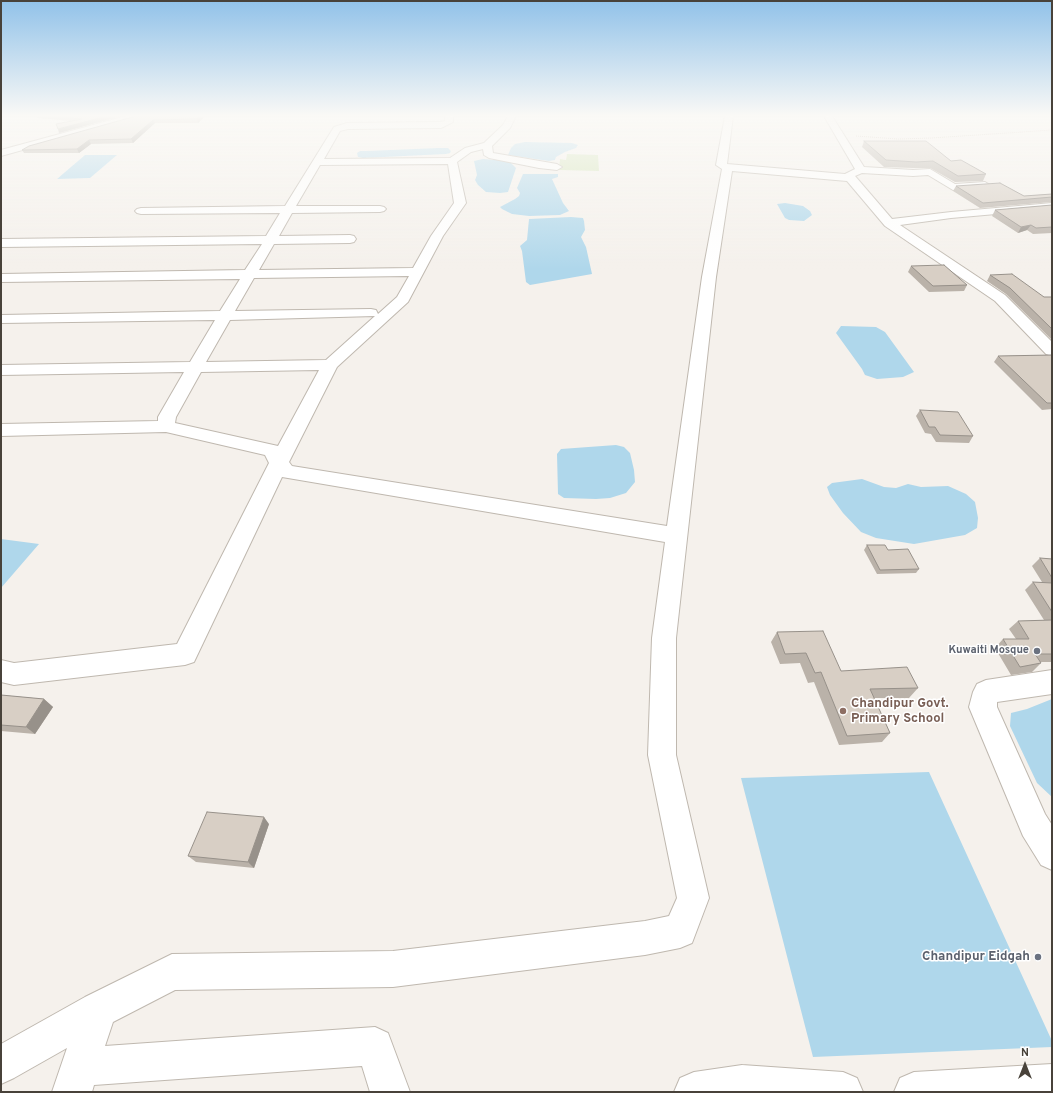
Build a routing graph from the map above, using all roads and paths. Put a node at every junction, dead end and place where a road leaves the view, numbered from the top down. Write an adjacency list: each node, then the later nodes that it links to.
1 (314, 167): 10 (street)
2 (453, 167): 16 (street)
3 (859, 167): 5 (street)
4 (727, 168): 6 (street); 29 (street)
5 (861, 170): 6 (street); 7 (street)
6 (850, 178): 12 (street)
7 (998, 184)
8 (1052, 206): 12 (street)
9 (380, 209): 10 (street)
10 (288, 210): 11 (street); 14 (street)
11 (141, 211)
12 (889, 223): 22 (street)
13 (350, 239): 14 (street)
14 (271, 240): 15 (street); 17 (street)
15 (1, 243)
16 (417, 272): 17 (street); 23 (street)
17 (250, 274): 18 (street); 20 (street)
18 (1, 278)
19 (371, 313): 20 (street)
20 (224, 316): 21 (street); 24 (street)
21 (1, 319)
22 (1052, 351)
23 (330, 365): 24 (street); 28 (street)
24 (195, 367): 25 (street); 26 (street)
25 (1, 370)
26 (166, 426): 27 (street); 28 (street)
27 (1, 430)
28 (279, 463): 29 (street); 30 (street)
29 (677, 536): 33 (street)
30 (1, 671)
31 (1052, 682): 32 (street)
32 (1052, 854)
33 (98, 1010): 34 (street); 35 (street)
34 (1, 1065)
35 (76, 1080): 37 (street)
36 (1052, 1083): 40 (street)
37 (390, 1092)
38 (694, 1092): 39 (street)
39 (843, 1092)
40 (914, 1092)

